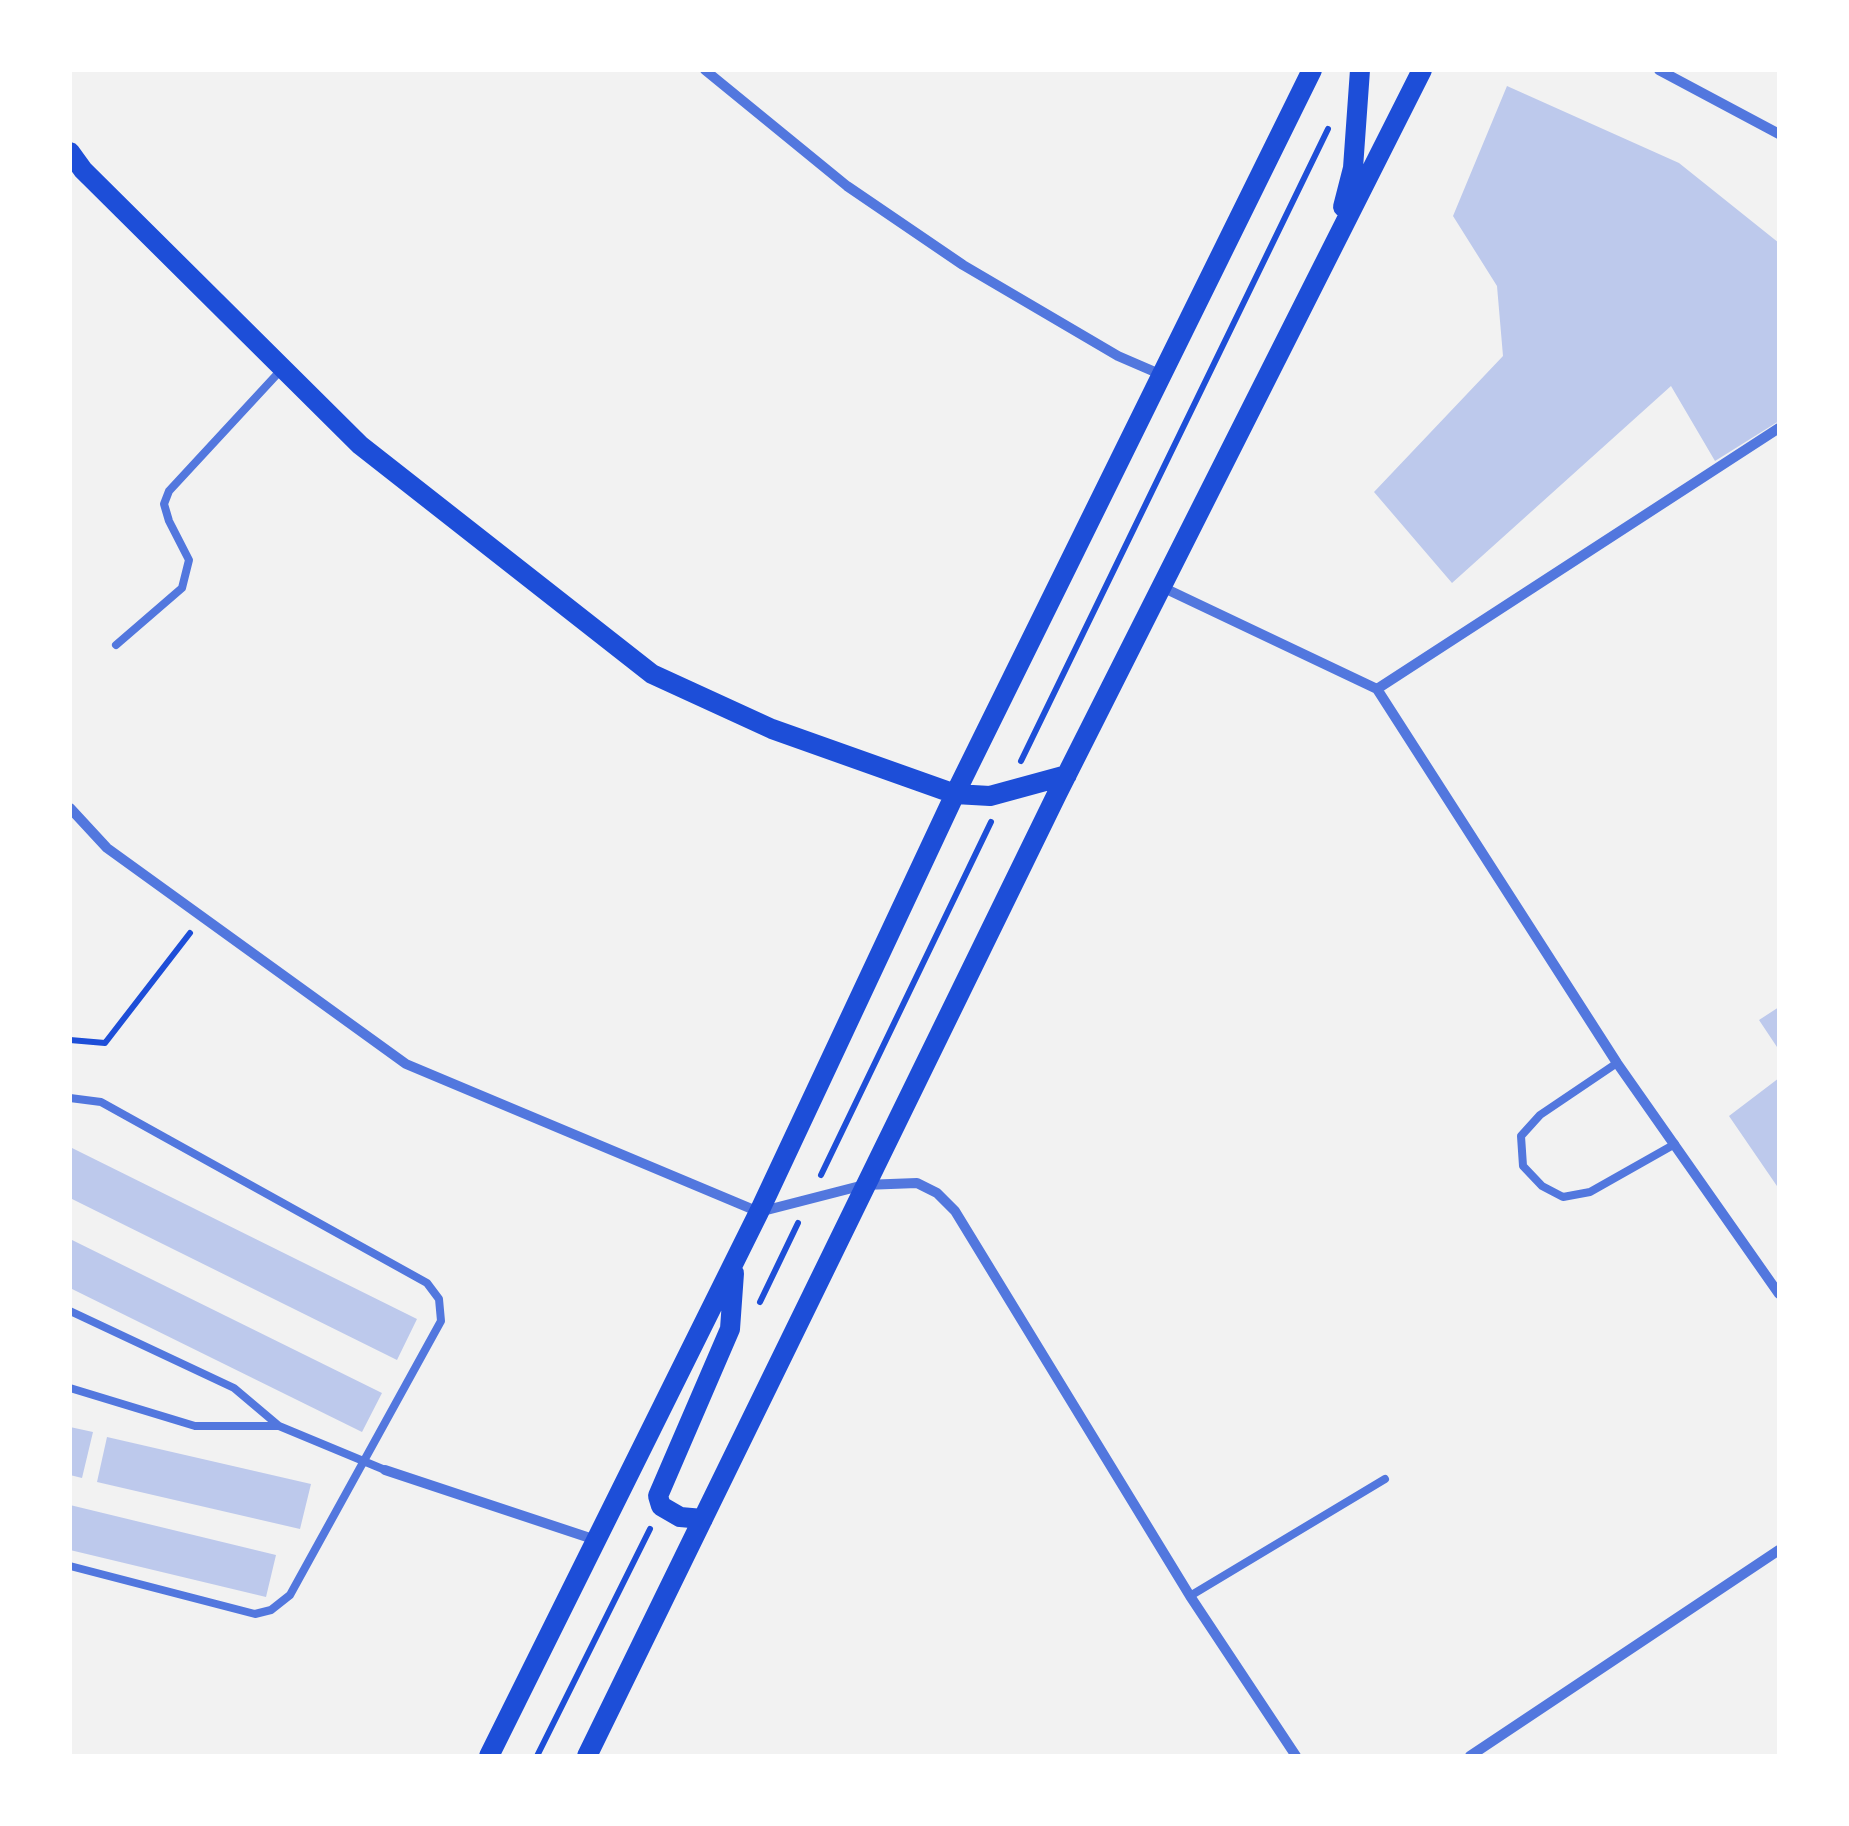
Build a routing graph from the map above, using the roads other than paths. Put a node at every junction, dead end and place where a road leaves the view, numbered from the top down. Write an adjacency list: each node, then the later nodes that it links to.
1 (705, 70): 11 (street)
2 (1312, 70): 11 (main road)
3 (1360, 70): 9 (main road)
4 (1422, 70): 9 (main road)
5 (1659, 70): 6 (street)
6 (1779, 134)
7 (70, 152): 8 (main road)
8 (76, 176): 10 (main road)
9 (1330, 252): 13 (main road)
10 (282, 368): 14 (lane); 17 (main road)
11 (1162, 375): 17 (main road)
12 (1779, 428): 15 (street)
13 (1161, 587): 15 (street); 16 (main road)
14 (116, 644)
15 (1377, 688): 19 (street)
16 (1066, 775): 17 (main road); 22 (main road)
17 (955, 794): 23 (main road)
18 (70, 808): 23 (street)
19 (1617, 1064): 21 (street); 21 (lane)
20 (70, 1098): 29 (lane)
21 (1675, 1144): 25 (street)
22 (864, 1186): 23 (street); 32 (main road); 36 (street)
23 (759, 1212): 24 (main road)
24 (735, 1260): 32 (main road); 33 (main road)
25 (1779, 1294)
26 (70, 1311): 28 (lane)
27 (70, 1388): 28 (lane)
28 (278, 1426): 29 (lane)
29 (362, 1460): 30 (lane); 35 (lane)
30 (385, 1470): 33 (street)
31 (1385, 1479): 36 (lane)
32 (703, 1519): 38 (main road)
33 (596, 1540): 37 (main road)
34 (1779, 1550): 40 (street)
35 (70, 1566)
36 (1190, 1596): 39 (street)
37 (488, 1756)
38 (586, 1756)
39 (1296, 1756)
40 (1470, 1756)

